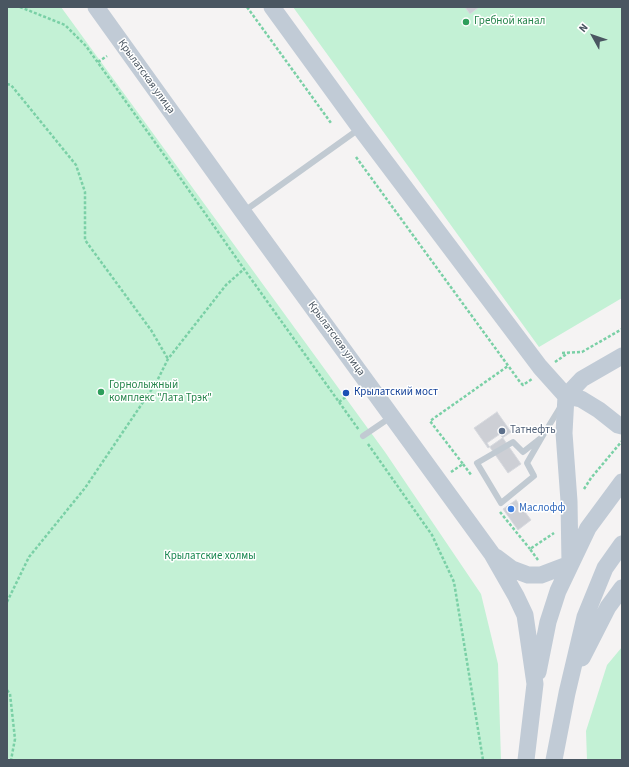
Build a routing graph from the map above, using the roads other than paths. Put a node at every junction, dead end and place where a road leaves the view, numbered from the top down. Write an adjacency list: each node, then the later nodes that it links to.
1 (96, 7): 4 (main road, Крылатская улица)
2 (272, 7): 3 (main road)
3 (360, 128): 4 (lane); 6 (main road)
4 (243, 212): 7 (main road, Крылатская улица)
5 (622, 356): 6 (main road)
6 (566, 396): 8 (main road); 10 (lane); 14 (main road)
7 (392, 416): 9 (lane); 13 (main road, Крылатская улица)
8 (622, 426)
9 (363, 436)
10 (542, 437): 10 (lane)
11 (622, 482): 14 (main road)
12 (622, 544): 17 (main road)
13 (492, 554): 14 (main road); 16 (main road, Крылатская улица)
14 (570, 564): 16 (main road)
15 (622, 588): 17 (main road)
16 (535, 684): 18 (main road, Крылатская улица)
17 (566, 693): 19 (main road)
18 (526, 760)
19 (554, 760)

